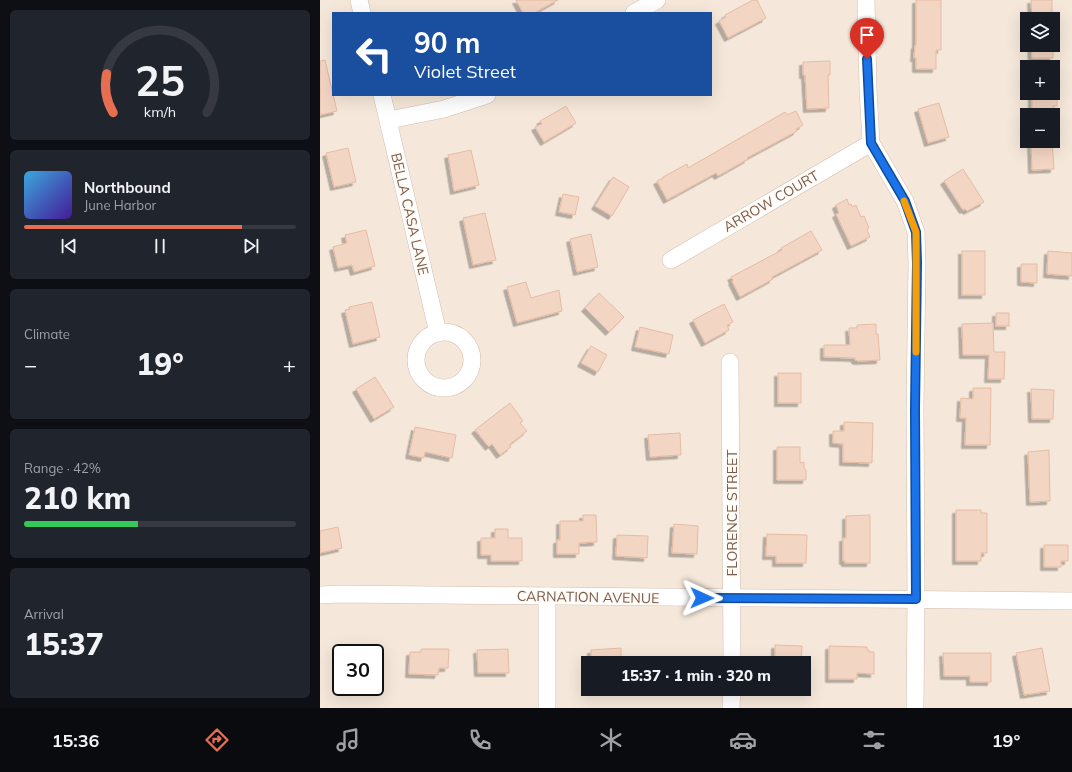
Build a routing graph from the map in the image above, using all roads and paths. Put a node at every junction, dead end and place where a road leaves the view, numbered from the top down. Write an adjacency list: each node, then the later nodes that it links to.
1 (359, 0): 4 (street)
2 (657, 0): 5 (street)
3 (866, 0): 9 (street)
4 (362, 12)
5 (636, 12)
6 (382, 96): 8 (street, BELLA CASA LANE)
7 (484, 96): 8 (street)
8 (388, 120): 11 (street, BELLA CASA LANE)
9 (871, 143): 10 (street, ARROW COURT); 16 (street)
10 (671, 260)
11 (438, 333)
12 (730, 362): 15 (street, FLORENCE STREET)
13 (320, 595): 14 (street, CARNATION AVENUE)
14 (547, 596): 15 (street, CARNATION AVENUE); 20 (street)
15 (732, 598): 16 (street, CARNATION AVENUE); 18 (street, FLORENCE STREET)
16 (916, 599): 17 (street, CARNATION AVENUE); 22 (street)
17 (1072, 601)
18 (732, 656)
19 (732, 696): 21 (street)
20 (547, 708)
21 (731, 708)
22 (914, 708)

